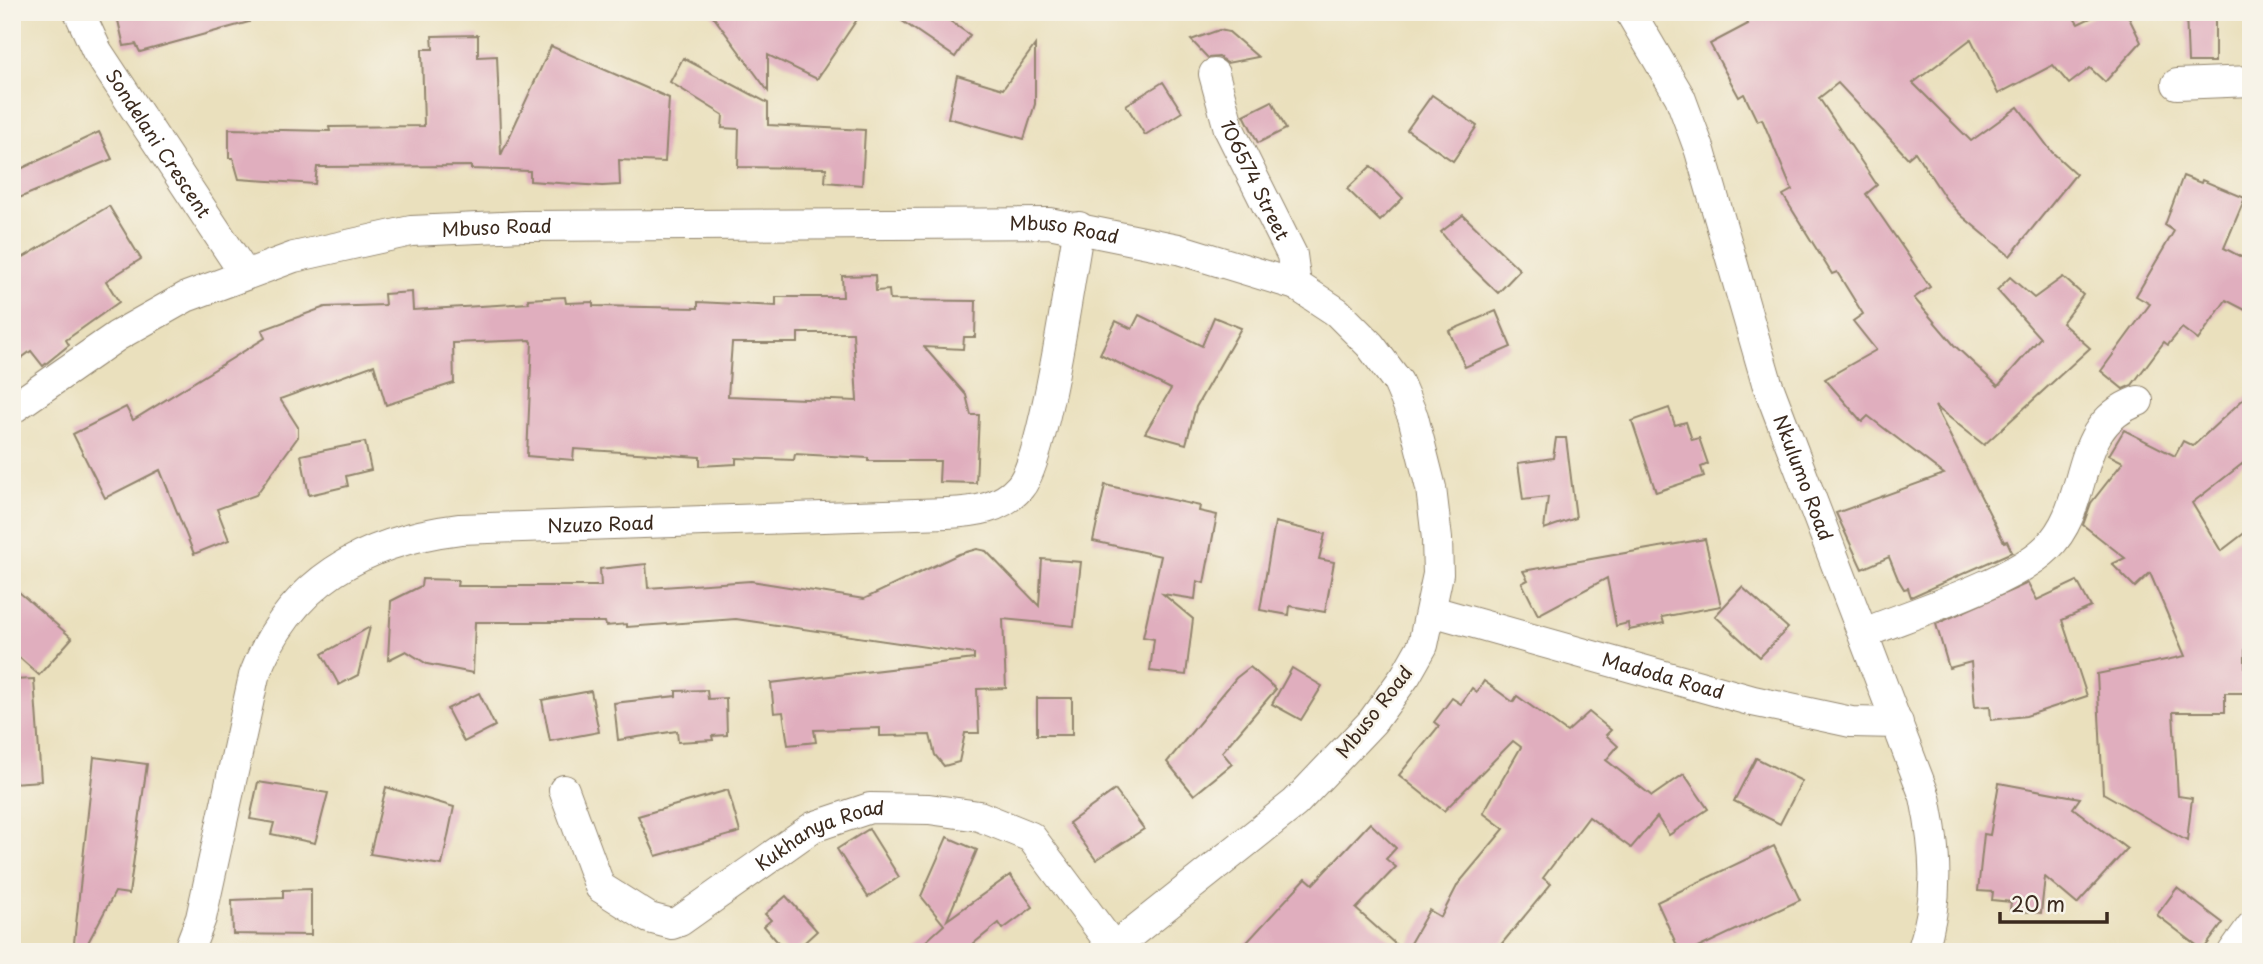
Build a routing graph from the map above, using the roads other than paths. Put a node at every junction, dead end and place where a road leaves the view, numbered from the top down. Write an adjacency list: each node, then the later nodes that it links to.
1 (79, 12): 7 (street, Sondelani Crescent)
2 (1630, 12): 12 (street, Nkulumo Road)
3 (1214, 74): 8 (street, 106574 Street)
4 (2251, 81): 5 (street)
5 (2177, 84)
6 (1079, 227): 7 (street, Mbuso Road); 8 (street, Mbuso Road); 17 (street, Nzuzo Road)
7 (244, 273): 9 (street, Mbuso Road)
8 (1296, 285): 11 (street, Mbuso Road)
9 (15, 401)
10 (2138, 401): 12 (street)
11 (1432, 611): 13 (street, Madoda Road); 16 (street, Mbuso Road)
12 (1864, 633): 13 (street, Nkulumo Road)
13 (1898, 723): 18 (street, Nkulumo Road)
14 (564, 790): 16 (street, Kukhanya Road)
15 (2251, 927): 19 (street)
16 (1113, 950)
17 (188, 952)
18 (1922, 952)
19 (2233, 952)

